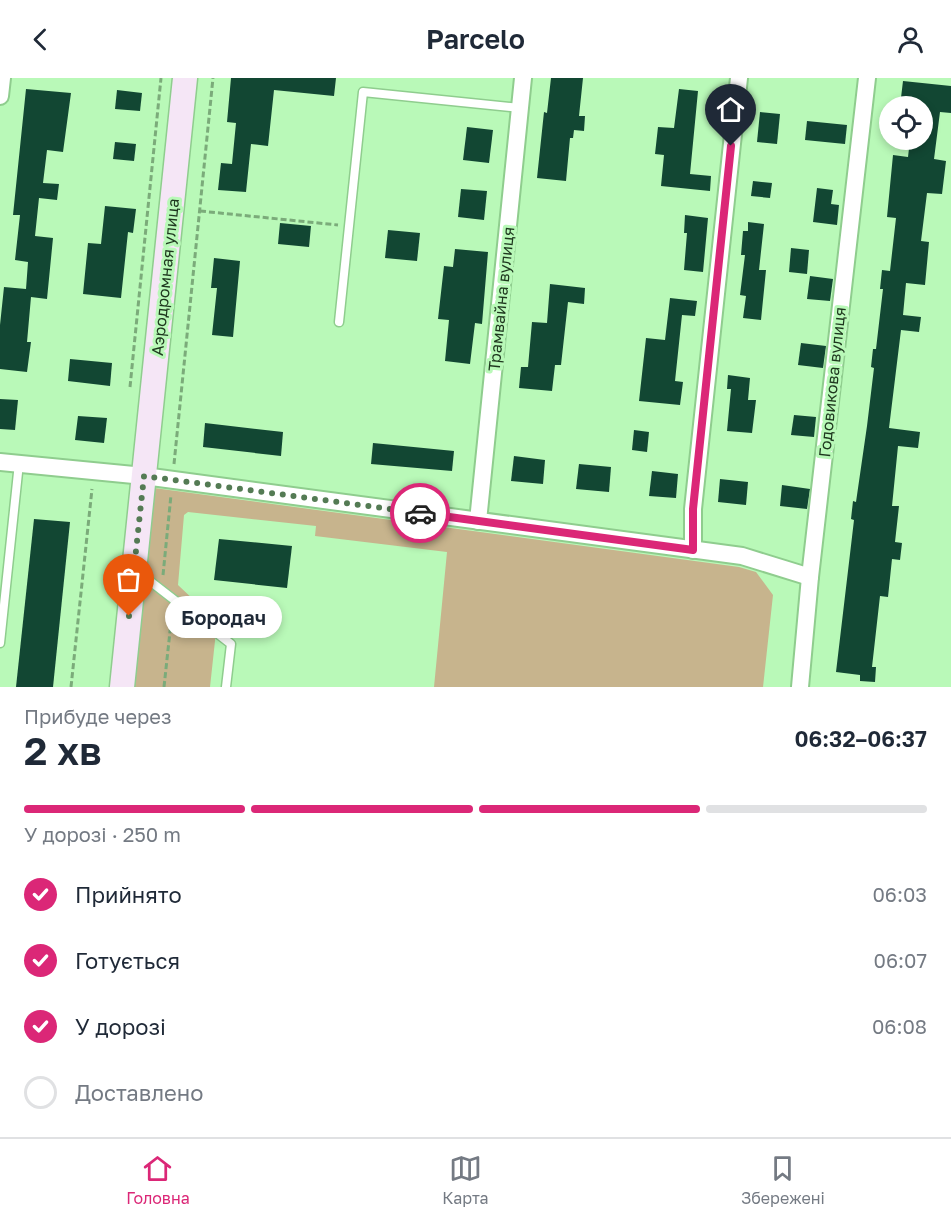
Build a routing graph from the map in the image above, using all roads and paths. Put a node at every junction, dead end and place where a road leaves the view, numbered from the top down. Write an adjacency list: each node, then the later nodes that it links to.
1 (2, 78): 8 (street)
2 (161, 78): 13 (path)
3 (185, 78): 17 (main road, Аэродромная улица)
4 (213, 78): 10 (path)
5 (523, 78): 9 (street, Трамвайна вулиця)
6 (739, 78): 20 (street)
7 (867, 78): 22 (street, Годовикова вулиця)
8 (0, 96)
9 (520, 108): 11 (lane); 19 (street, Трамвайна вулиця)
10 (200, 211): 11 (path); 18 (path)
11 (349, 226): 12 (lane)
12 (339, 322)
13 (129, 396)
14 (0, 462): 15 (street)
15 (19, 464): 16 (street); 24 (lane)
16 (94, 471): 17 (street); 27 (path)
17 (144, 476): 18 (street); 21 (main road, Аэродромная улица)
18 (172, 480): 19 (street); 23 (path)
19 (478, 521): 20 (street)
20 (693, 550): 22 (street)
21 (134, 569): 23 (lane); 28 (main road, Аэродромная улица)
22 (810, 577): 31 (street, Годовикова вулиця)
23 (161, 590): 25 (lane)
24 (2, 598): 26 (lane)
25 (173, 599): 29 (path); 30 (lane)
26 (0, 643)
27 (71, 687)
28 (122, 687)
29 (164, 687)
30 (226, 687)
31 (800, 687)

